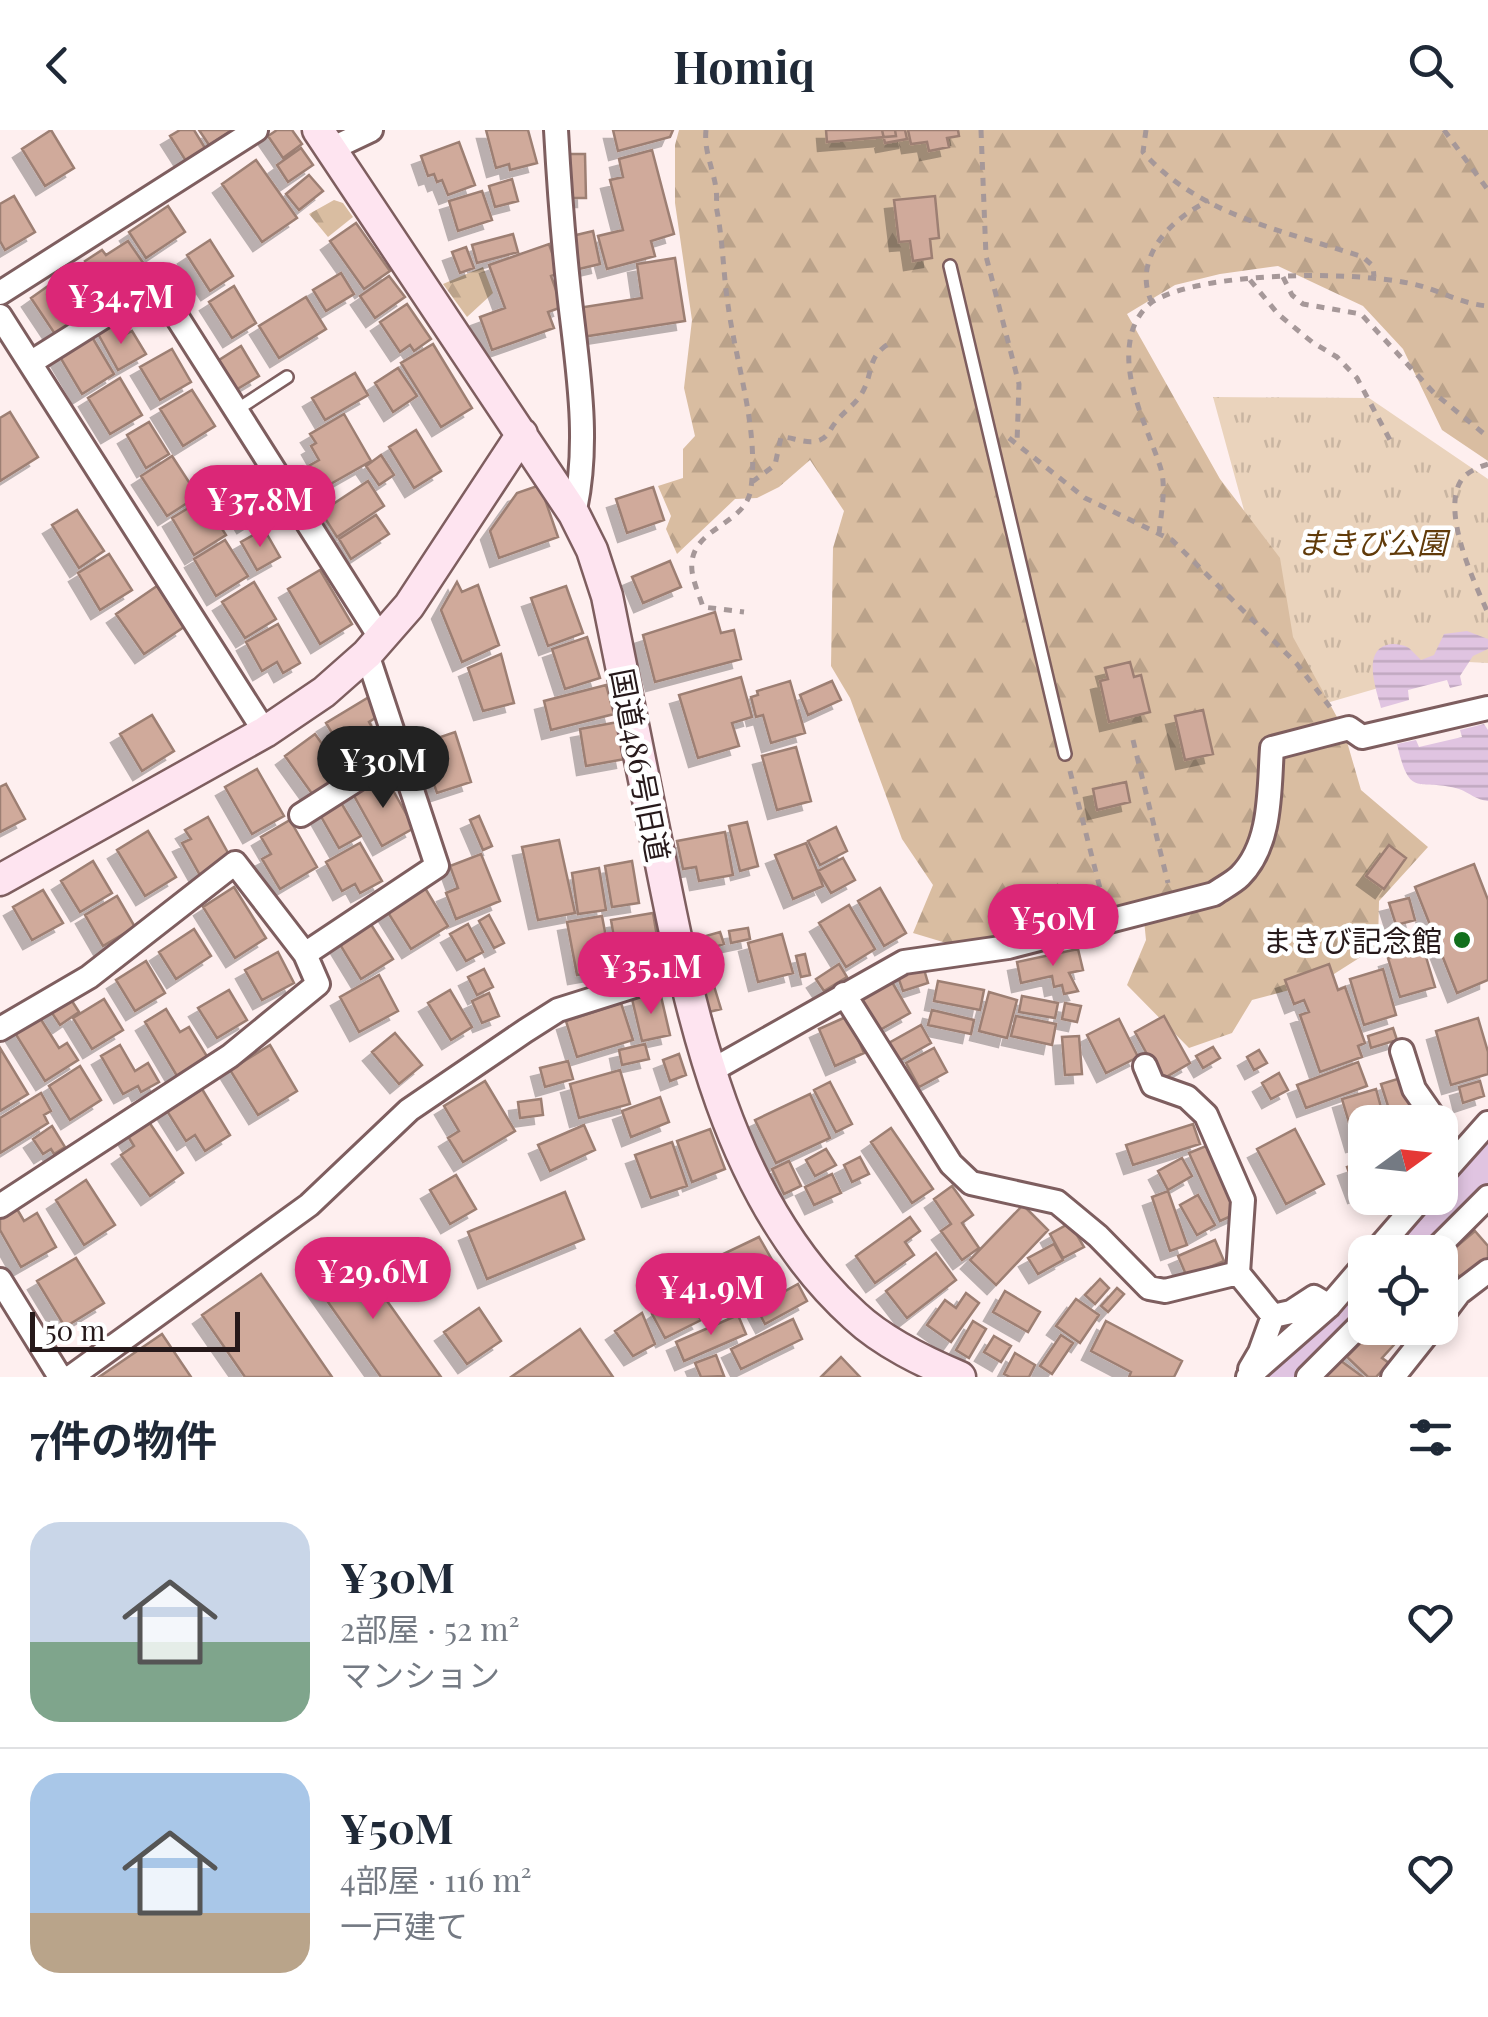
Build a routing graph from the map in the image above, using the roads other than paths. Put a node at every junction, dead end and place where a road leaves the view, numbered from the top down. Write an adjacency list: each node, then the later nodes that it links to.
1 (256, 130): 6 (street)
2 (372, 130): 4 (street)
3 (556, 130): 12 (street)
4 (325, 139): 11 (street, 国道486号旧道)
5 (950, 266): 17 (lane)
6 (0, 293)
7 (0, 316): 8 (street)
8 (30, 363): 10 (street); 15 (street)
9 (287, 377): 10 (lane)
10 (238, 409): 13 (street)
11 (522, 434): 12 (street, 国道486号旧道); 13 (street)
12 (574, 514): 21 (street, 国道486号旧道)
13 (374, 645): 15 (street); 16 (street)
14 (1488, 708): 22 (street)
15 (265, 732): 19 (street)
16 (400, 752): 18 (street); 20 (street)
17 (1065, 754)
18 (300, 815)
19 (0, 880)
20 (305, 954): 23 (street); 33 (street)
21 (682, 971): 26 (street, 国道486号旧道); 46 (street)
22 (844, 994): 26 (street); 38 (street)
23 (0, 1028)
24 (1402, 1050): 27 (street)
25 (1145, 1066): 38 (street)
26 (709, 1072): 47 (street, 国道486号旧道)
27 (1425, 1105)
28 (1488, 1123): 30 (street)
29 (1458, 1151): 30 (street)
30 (1460, 1154): 31 (street)
31 (1458, 1156)
32 (1488, 1198): 36 (street)
33 (0, 1206)
34 (1407, 1215): 35 (street)
35 (1390, 1235)
36 (1450, 1235)
37 (1488, 1271): 41 (street)
38 (1238, 1272): 43 (street)
39 (0, 1280): 46 (street)
40 (1348, 1284): 42 (street)
41 (1458, 1294)
42 (1330, 1306): 43 (street); 48 (street)
43 (1274, 1316): 48 (street)
44 (1348, 1337): 49 (street)
45 (1418, 1345): 50 (street)
46 (72, 1376)
47 (960, 1377)
48 (1246, 1377)
49 (1308, 1377)
50 (1393, 1377)

